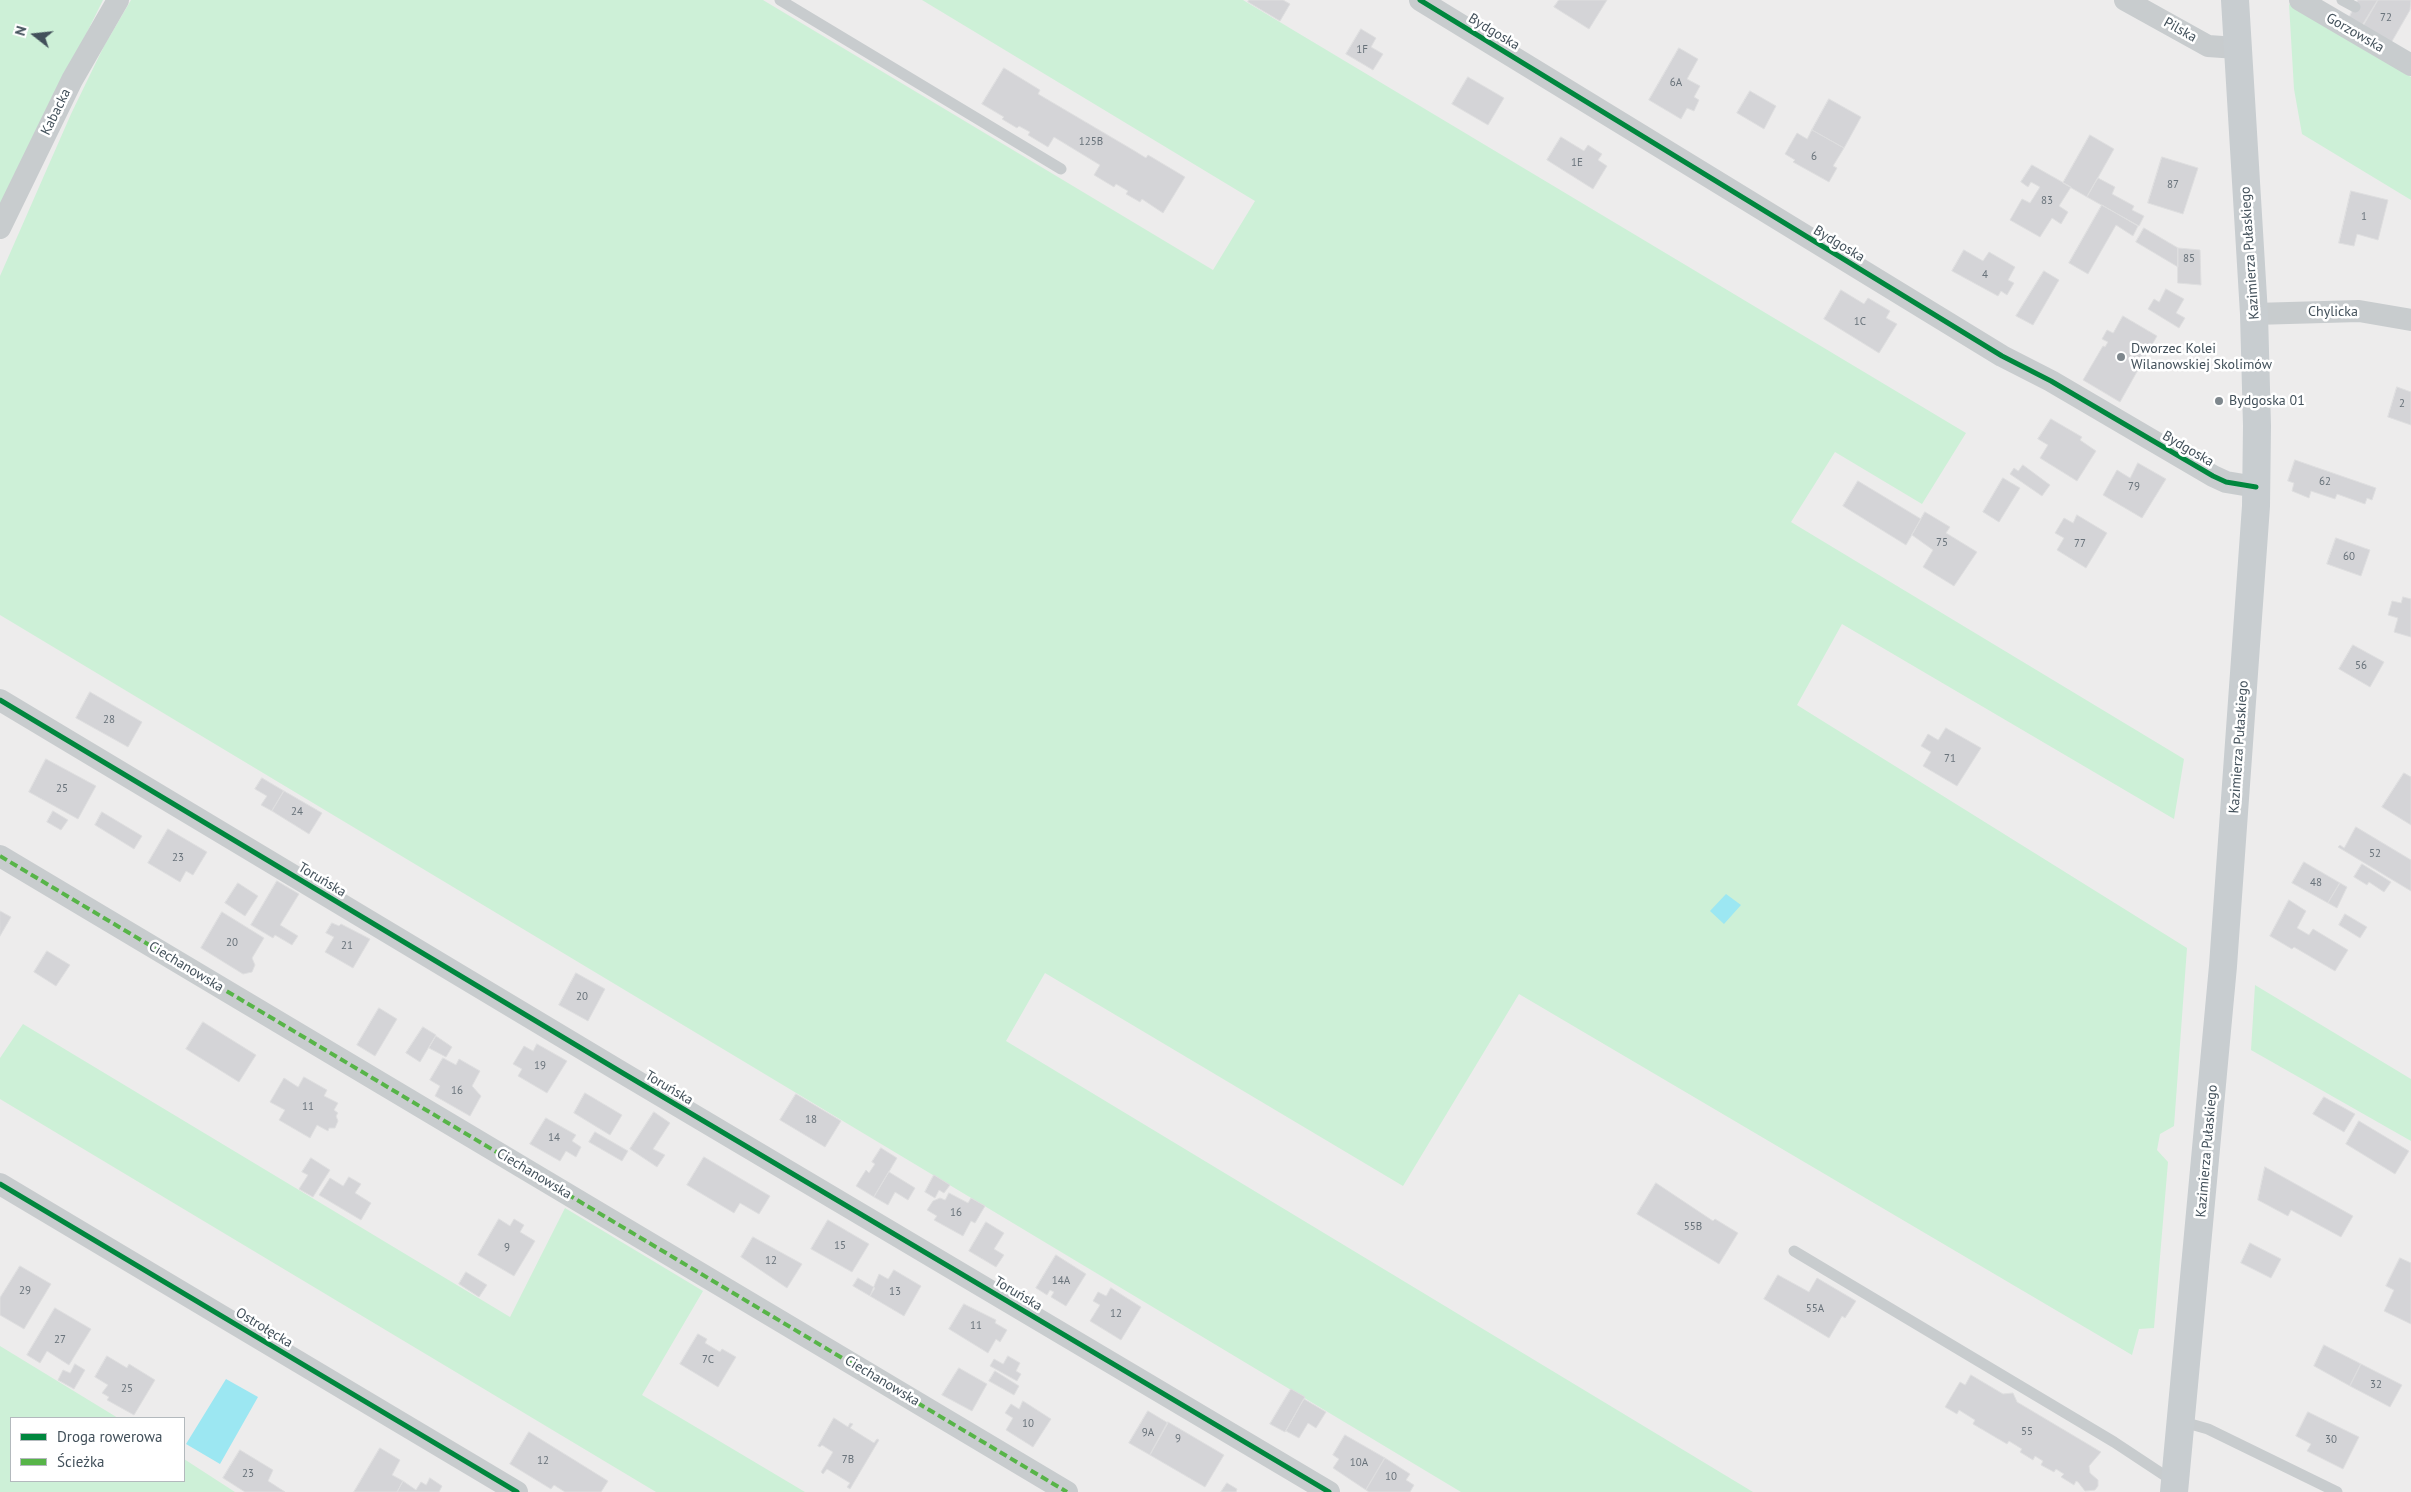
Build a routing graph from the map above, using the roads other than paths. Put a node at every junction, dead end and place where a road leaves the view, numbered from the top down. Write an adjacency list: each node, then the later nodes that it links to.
1 (118, 0): 12 (street, Kabacka)
2 (780, 0): 11 (lane)
3 (1420, 0): 15 (street, Bydgoska)
4 (2125, 0): 9 (street, Pilska)
5 (2235, 0): 9 (main road, Kazimierza Pułaskiego)
6 (2300, 0): 10 (street, Gorzowska)
7 (2342, 0): 8 (lane)
8 (2355, 7)
9 (2238, 48): 13 (main road, Kazimierza Pułaskiego)
10 (2411, 65)
11 (1061, 169)
12 (0, 228)
13 (2254, 314): 14 (street, Chylicka); 15 (main road, Kazimierza Pułaskiego)
14 (2411, 320)
15 (2256, 487): 20 (main road, Kazimierza Pułaskiego)
16 (0, 700): 24 (street, Toruńska)
17 (0, 856): 23 (street, Ciechanowska)
18 (0, 1184): 22 (street, Ostrołęcka)
19 (1794, 1251): 21 (lane)
20 (2179, 1421): 21 (main road, Kazimierza Pułaskiego); 25 (lane)
21 (2174, 1487)
22 (517, 1492)
23 (1067, 1492)
24 (1329, 1492)
25 (2337, 1492)

